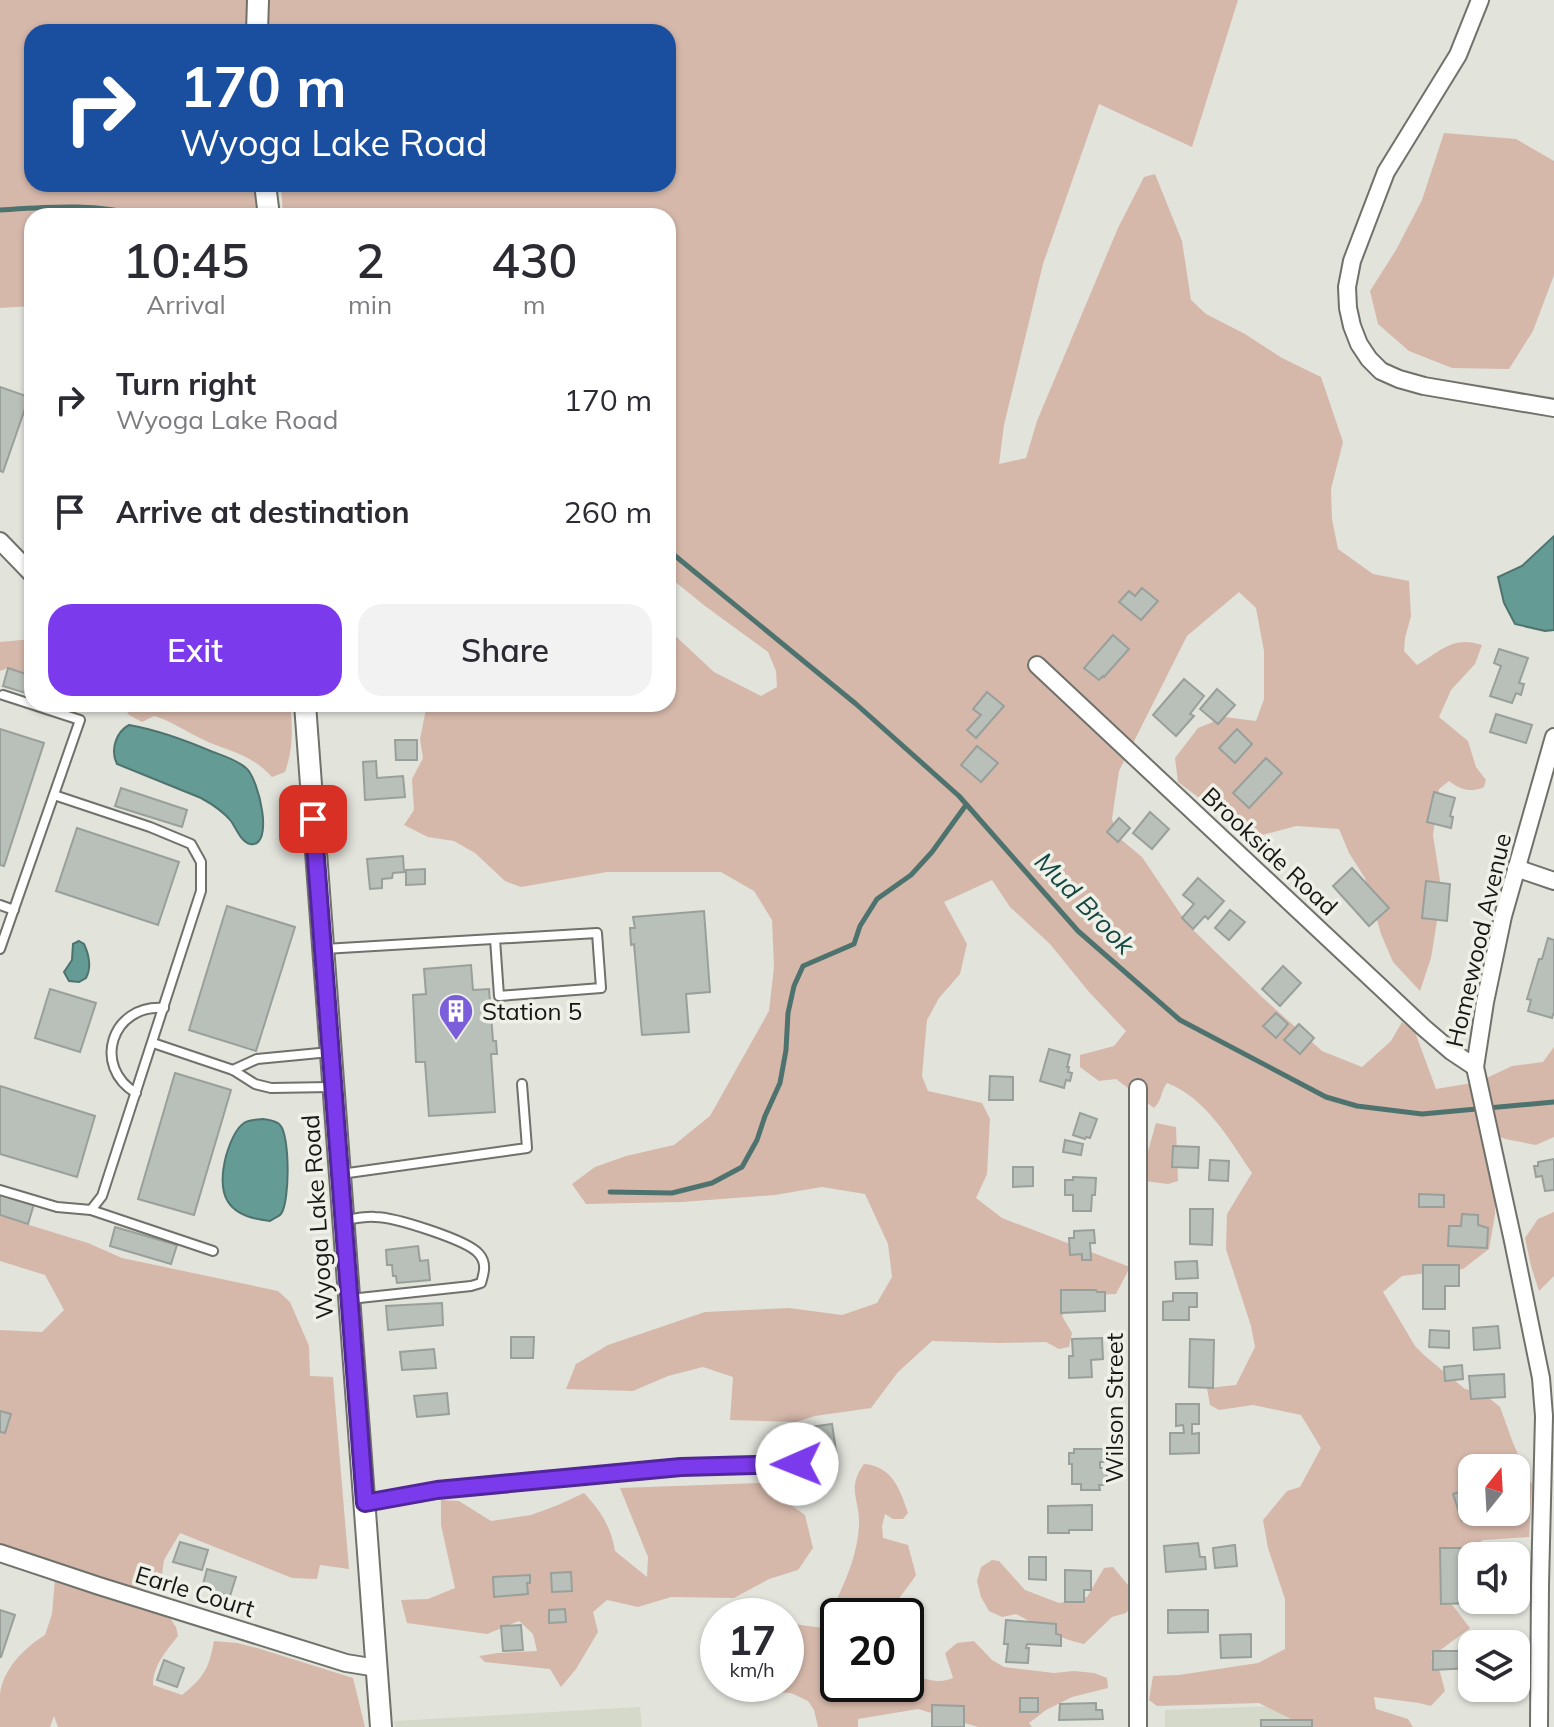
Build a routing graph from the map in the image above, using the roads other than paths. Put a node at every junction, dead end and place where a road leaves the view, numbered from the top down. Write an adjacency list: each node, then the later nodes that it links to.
1 (258, 0): 3 (street)
2 (1480, 0): 4 (street)
3 (257, 24)
4 (1554, 408)
5 (0, 541): 6 (street)
6 (24, 566)
7 (1037, 665): 25 (street, Brookside Road)
8 (3, 695): 9 (lane)
9 (24, 702)
10 (55, 712): 13 (lane)
11 (306, 712): 20 (street, Wyoga Lake Road)
12 (1554, 737): 14 (street, Homewood Avenue)
13 (54, 795): 17 (lane); 21 (lane)
14 (1516, 868): 15 (street); 25 (street, Homewood Avenue)
15 (1554, 881)
16 (0, 905): 17 (lane)
17 (14, 910): 19 (lane)
18 (495, 939): 18 (lane); 20 (lane)
19 (0, 949)
20 (324, 949): 23 (street, Wyoga Lake Road)
21 (164, 1008): 22 (lane); 29 (lane)
22 (153, 1043): 24 (lane); 29 (lane)
23 (331, 1052): 24 (lane); 27 (street, Wyoga Lake Road)
24 (233, 1070): 27 (lane)
25 (1476, 1074): 42 (street, Homewood Avenue)
26 (522, 1084): 30 (lane)
27 (334, 1087): 30 (street, Wyoga Lake Road)
28 (1138, 1088): 41 (street, Wilson Street)
29 (136, 1093): 32 (lane)
30 (340, 1174): 33 (street, Wyoga Lake Road)
31 (0, 1190): 32 (lane)
32 (91, 1210): 34 (lane)
33 (344, 1220): 35 (street, Wyoga Lake Road); 35 (lane)
34 (213, 1251)
35 (350, 1299): 37 (street, Wyoga Lake Road)
36 (797, 1464): 37 (lane)
37 (365, 1503): 39 (street, Wyoga Lake Road)
38 (0, 1553): 39 (street, Earle Court)
39 (377, 1668): 40 (street, Wyoga Lake Road)
40 (381, 1727)
41 (1138, 1727)
42 (1539, 1727)

